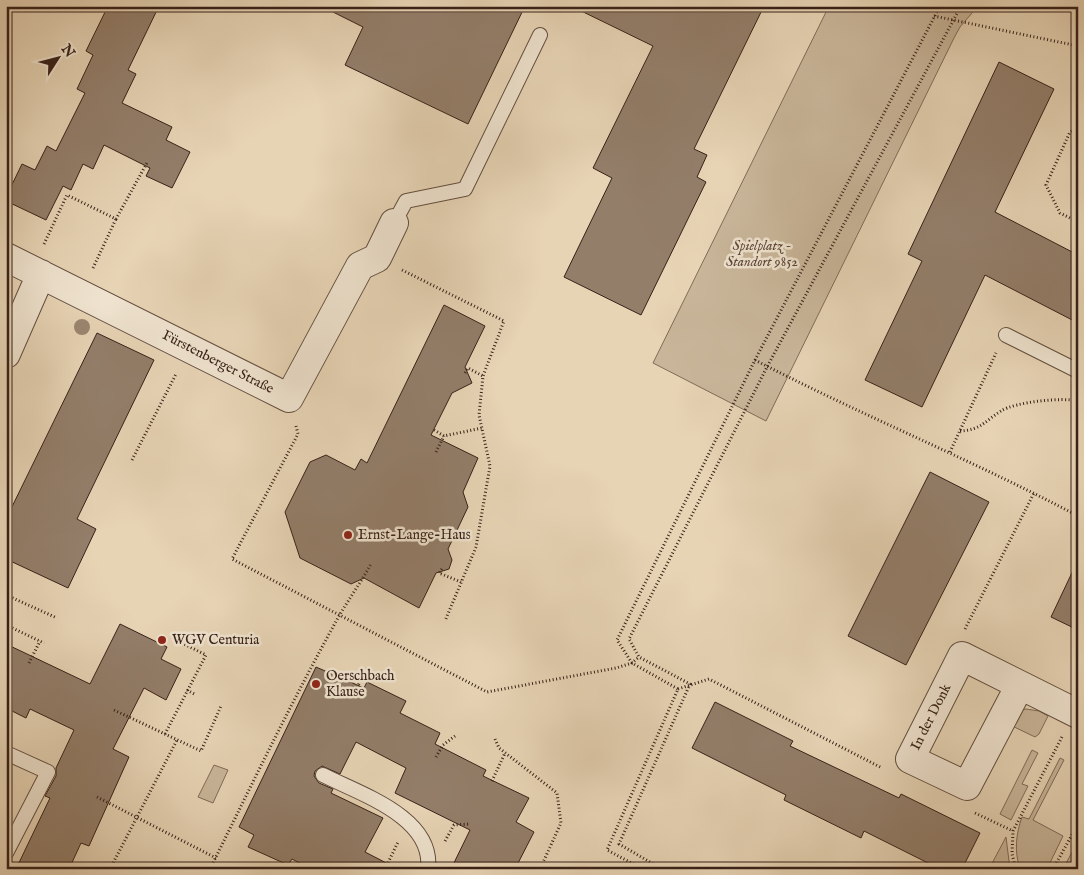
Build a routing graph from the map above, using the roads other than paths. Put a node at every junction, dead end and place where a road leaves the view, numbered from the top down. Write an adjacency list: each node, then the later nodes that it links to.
1 (540, 35): 2 (lane)
2 (394, 223): 4 (street, Fürstenberger Straße)
3 (6, 257): 4 (street, Fürstenberger Straße)
4 (36, 271): 6 (street)
5 (1006, 335): 7 (lane)
6 (6, 354)
7 (1078, 372)
8 (1020, 685): 8 (street, In der Donk); 9 (street)
9 (1076, 714)
10 (6, 753): 12 (lane)
11 (322, 775): 13 (lane)
12 (6, 853)
13 (428, 869)

